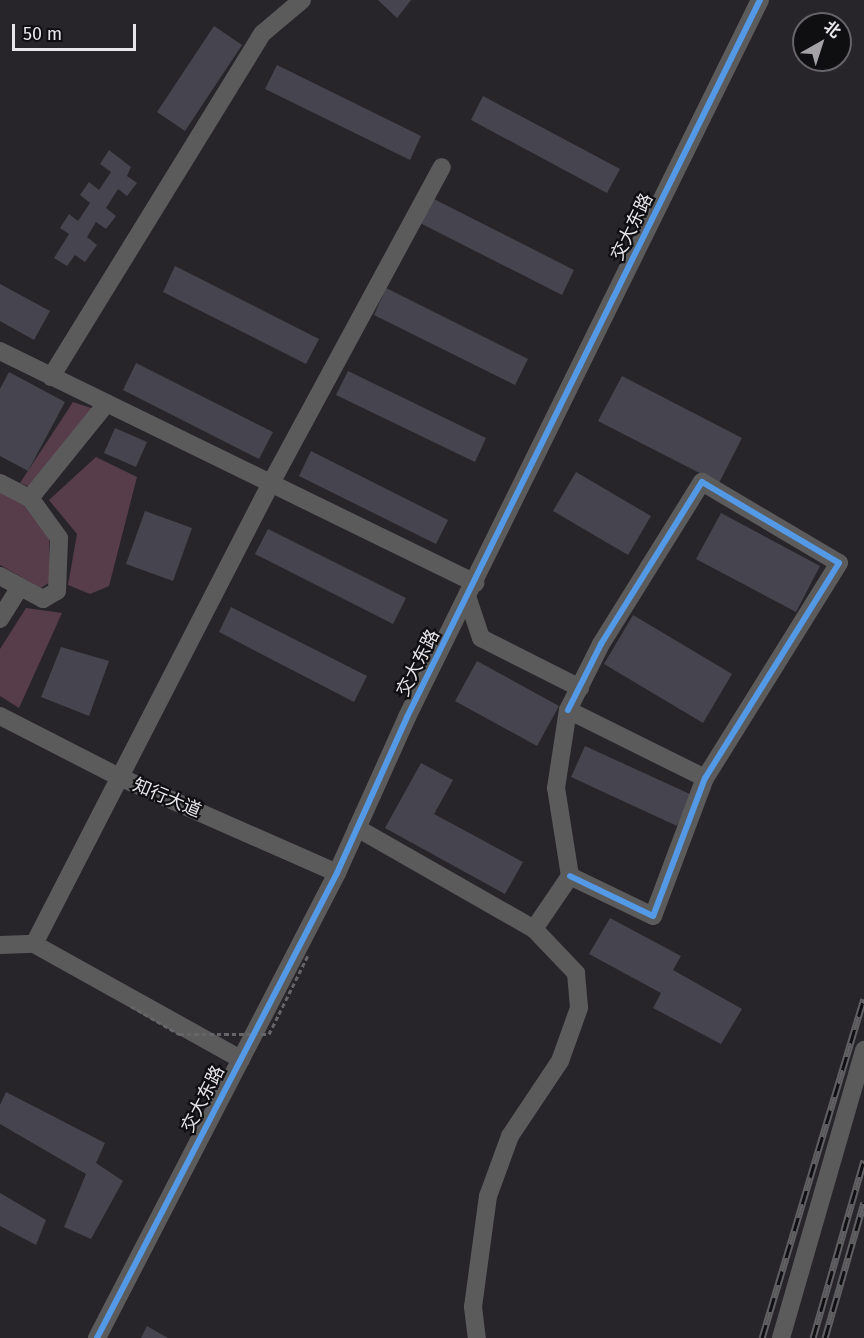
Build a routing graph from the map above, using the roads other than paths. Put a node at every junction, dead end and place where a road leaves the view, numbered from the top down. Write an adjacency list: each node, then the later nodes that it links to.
1 (302, 0): 5 (street)
2 (760, 0): 12 (street, 交大东路)
3 (442, 166): 8 (street)
4 (2, 357): 5 (street)
5 (51, 376): 6 (street)
6 (107, 403): 8 (street); 9 (street)
7 (0, 483): 9 (street)
8 (271, 483): 12 (street); 17 (street)
9 (30, 498): 11 (street)
10 (0, 576): 11 (street)
11 (20, 587): 13 (street)
12 (472, 591): 14 (street); 19 (street, 交大东路)
13 (0, 619)
14 (580, 688): 15 (street); 18 (street)
15 (568, 710): 18 (street); 21 (street)
16 (0, 716): 17 (street, 知行大道)
17 (117, 776): 20 (street, 知行大道); 23 (street)
18 (705, 777): 21 (street)
19 (357, 828): 20 (street, 交大东路); 22 (street)
20 (337, 873): 26 (street, 交大东路)
21 (570, 876): 22 (street)
22 (534, 929): 28 (street)
23 (34, 944): 24 (street); 26 (street)
24 (0, 945)
25 (864, 1050): 29 (street)
26 (241, 1059): 27 (street, 交大东路)
27 (98, 1338)
28 (477, 1338)
29 (781, 1338)

